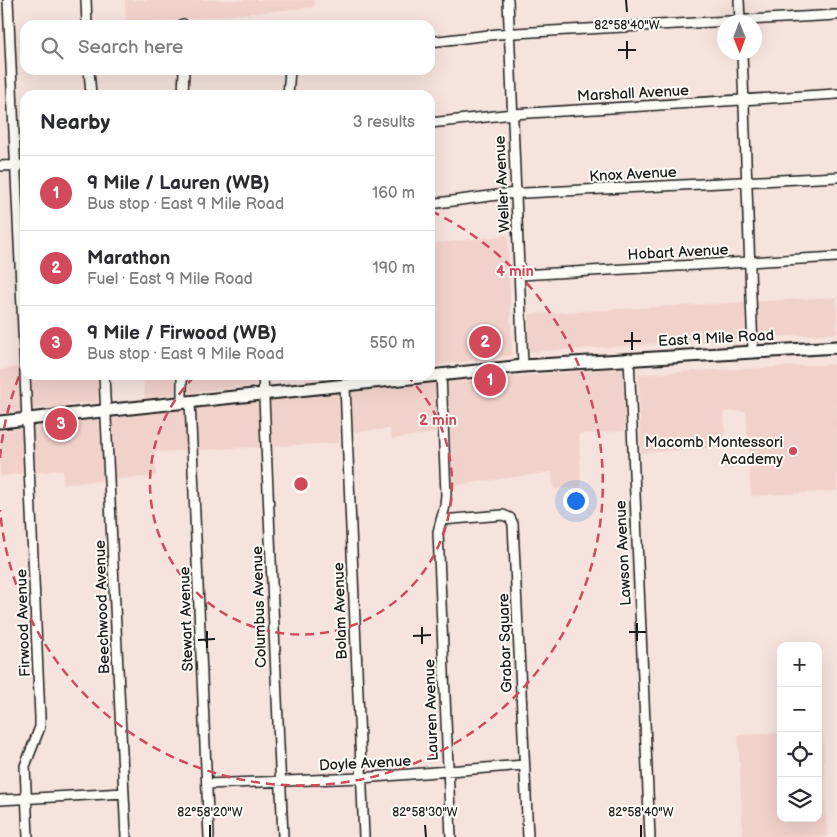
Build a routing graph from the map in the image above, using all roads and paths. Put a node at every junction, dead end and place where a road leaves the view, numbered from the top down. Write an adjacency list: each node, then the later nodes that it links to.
1 (8, 0): 24 (street, Firwood Avenue)
2 (86, 0): 7 (street)
3 (508, 0): 10 (street, Weller Avenue)
4 (739, 0): 5 (street)
5 (740, 15)
6 (837, 15): 8 (street)
7 (87, 20)
8 (762, 20)
9 (717, 23): 10 (street)
10 (509, 34): 11 (street); 21 (street, Weller Avenue)
11 (435, 41)
12 (742, 60): 20 (street)
13 (89, 75): 16 (street)
14 (184, 75): 17 (street)
15 (290, 75): 18 (street)
16 (90, 90)
17 (183, 90)
18 (288, 90)
19 (837, 94): 20 (street, Marshall Avenue)
20 (744, 101): 21 (street, Marshall Avenue); 27 (street)
21 (512, 114): 22 (street, Marshall Avenue); 28 (street, Weller Avenue)
22 (435, 122)
23 (0, 166): 24 (street)
24 (15, 166): 25 (street); 32 (street, Firwood Avenue)
25 (20, 166)
26 (837, 177): 27 (street, Knox Avenue)
27 (747, 182): 28 (street, Knox Avenue); 31 (street)
28 (516, 194): 29 (street, Knox Avenue); 33 (street, Weller Avenue)
29 (435, 203)
30 (837, 257): 31 (street, Hobart Avenue)
31 (750, 262): 33 (street, Hobart Avenue); 35 (street)
32 (20, 270)
33 (520, 275): 37 (street, Weller Avenue)
34 (837, 347): 35 (main road, East 9 Mile Road)
35 (753, 351): 36 (main road, East 9 Mile Road)
36 (629, 358): 37 (main road, East 9 Mile Road); 67 (street, Lawson Avenue)
37 (523, 366): 38 (main road, East 9 Mile Road)
38 (441, 374): 39 (main road, East 9 Mile Road); 51 (street, Lauren Avenue)
39 (435, 375)
40 (25, 380): 49 (street, Firwood Avenue)
41 (104, 380): 48 (street, Beechwood Avenue)
42 (183, 380): 47 (street, Stewart Avenue)
43 (263, 380): 46 (street, Columbus Avenue)
44 (389, 380): 45 (main road, East 9 Mile Road)
45 (345, 385): 46 (main road, East 9 Mile Road); 54 (street, Bolam Avenue)
46 (263, 393): 47 (main road, East 9 Mile Road); 55 (street, Columbus Avenue)
47 (186, 401): 48 (main road, East 9 Mile Road); 56 (street, Stewart Avenue)
48 (106, 409): 49 (main road, East 9 Mile Road); 57 (street, Beechwood Avenue)
49 (27, 418): 50 (main road, East 9 Mile Road); 58 (street, Firwood Avenue)
50 (0, 422)
51 (441, 520): 52 (street, Grabar Square); 53 (street, Lauren Avenue)
52 (524, 765): 53 (street, Doyle Avenue); 66 (street, Grabar Square)
53 (447, 772): 54 (street, Doyle Avenue); 65 (street, Lauren Avenue)
54 (361, 778): 55 (street, Doyle Avenue); 64 (street, Bolam Avenue)
55 (280, 781): 56 (street, Doyle Avenue); 63 (street, Columbus Avenue)
56 (207, 784): 62 (street, Stewart Avenue)
57 (124, 793): 58 (street); 61 (street, Beechwood Avenue)
58 (26, 799): 59 (street); 60 (street, Firwood Avenue)
59 (0, 800)
60 (28, 837)
61 (126, 837)
62 (209, 837)
63 (283, 837)
64 (364, 837)
65 (451, 837)
66 (528, 837)
67 (650, 837)

